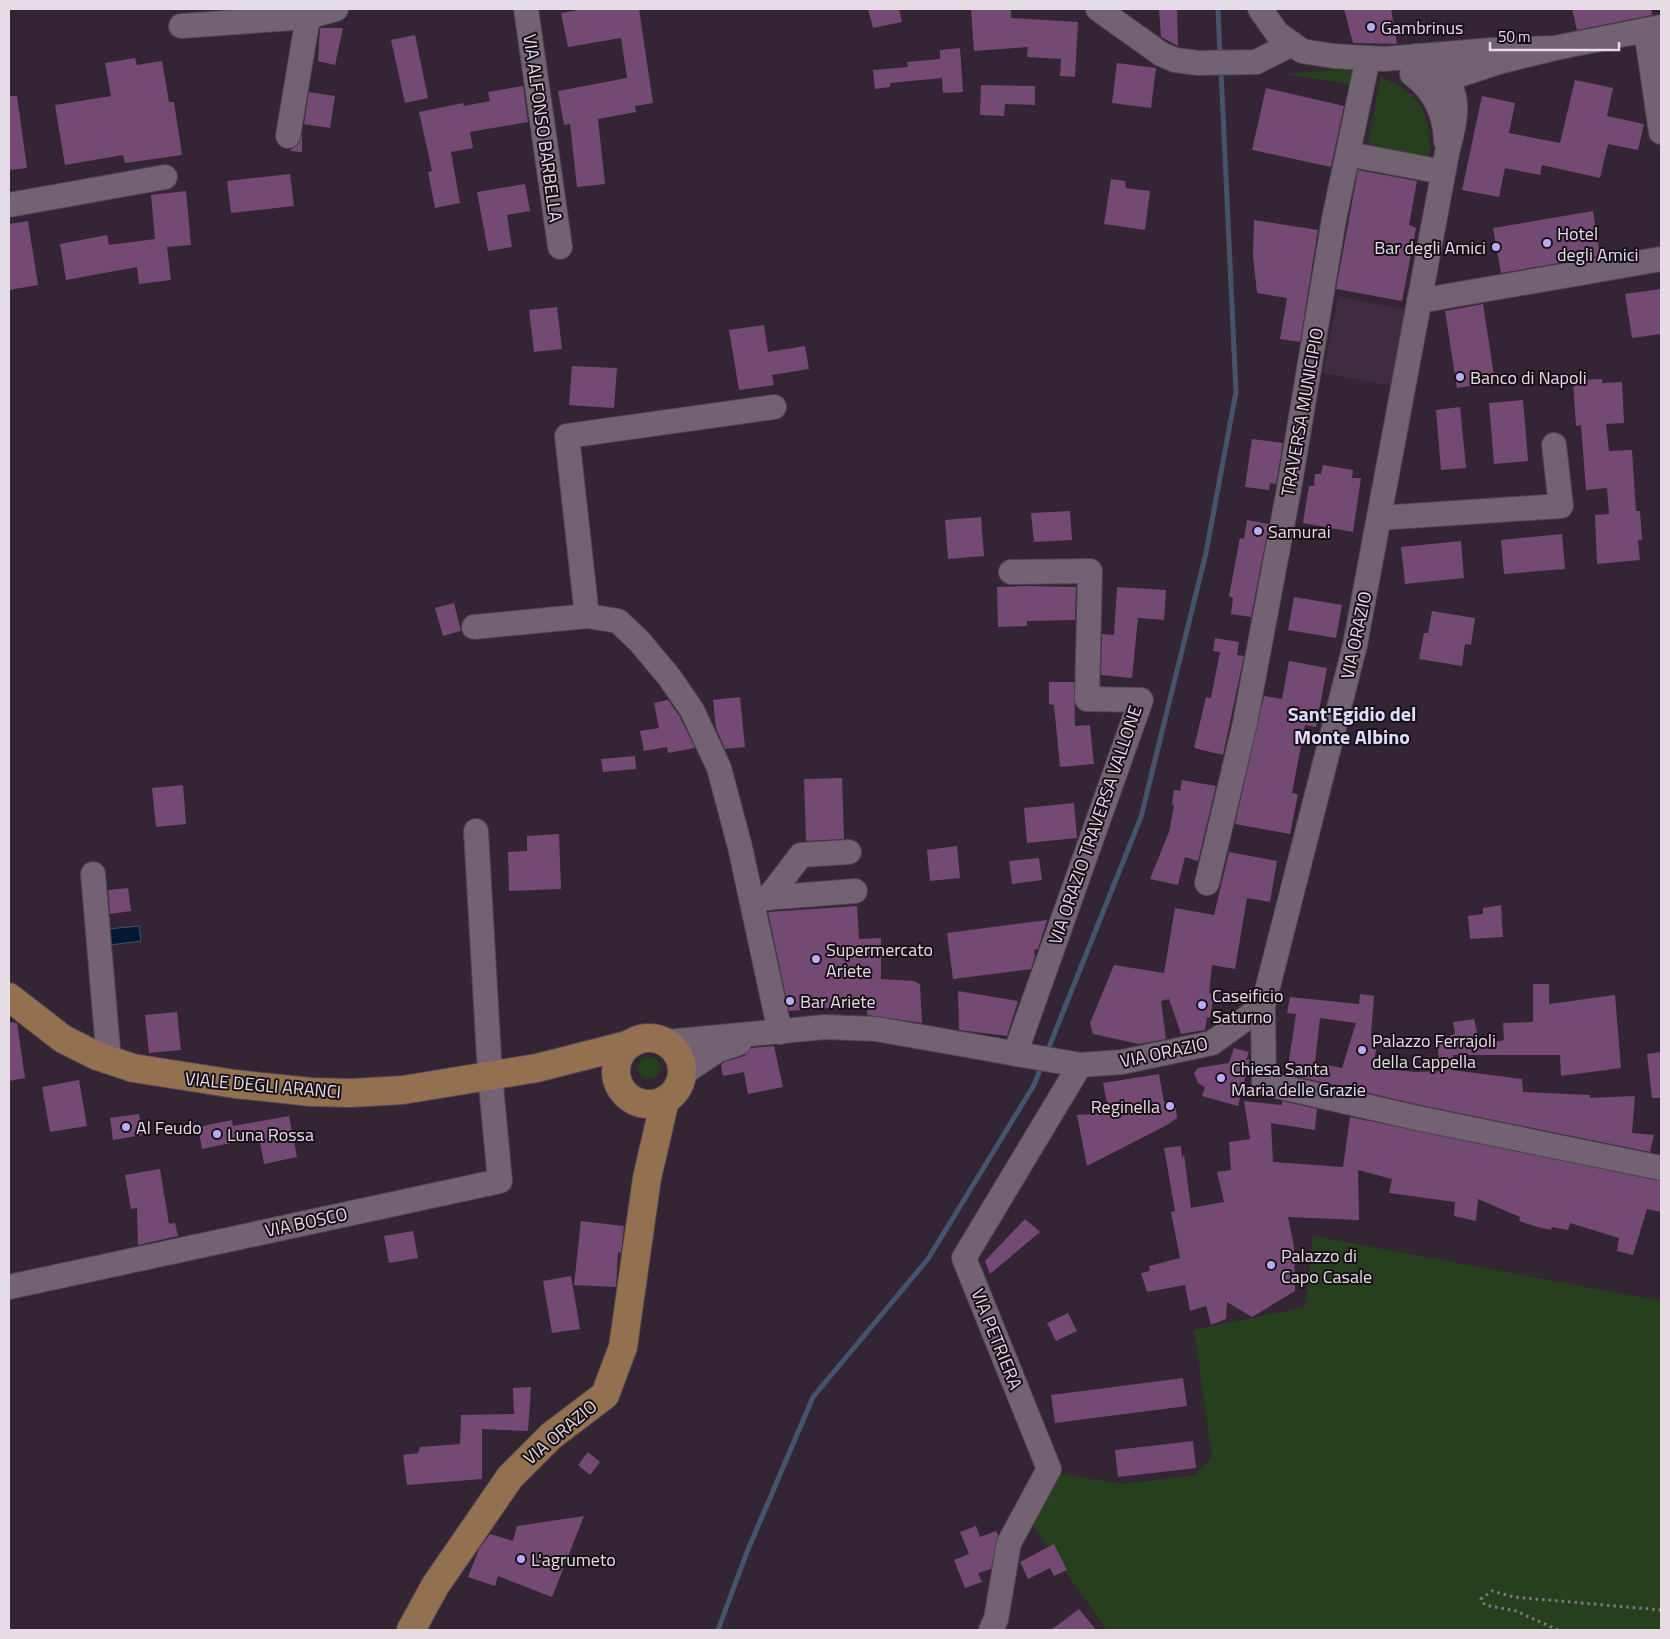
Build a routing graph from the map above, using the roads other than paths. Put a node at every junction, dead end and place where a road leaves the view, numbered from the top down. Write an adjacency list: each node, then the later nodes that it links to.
1 (336, 9): 5 (street)
2 (526, 9): 19 (street, VIA ALFONSO BARBELLA)
3 (1098, 9): 8 (street)
4 (1260, 9): 8 (street)
5 (308, 17): 6 (street); 14 (street)
6 (181, 26)
7 (1654, 29): 9 (street); 13 (street)
8 (1292, 44): 10 (street)
9 (1497, 55): 11 (street); 11 (street); 12 (street)
10 (1376, 58): 11 (street); 15 (street, TRAVERSA MUNICIPIO)
11 (1428, 76): 12 (street); 16 (street)
12 (1457, 104): 16 (street)
13 (1661, 132)
14 (288, 136)
15 (1348, 154): 16 (street); 31 (street, TRAVERSA MUNICIPIO)
16 (1445, 162): 21 (street, VIA ORAZIO)
17 (165, 177): 18 (street)
18 (9, 205)
19 (560, 247)
20 (1661, 259): 21 (street)
21 (1419, 301): 24 (street, VIA ORAZIO)
22 (774, 407): 26 (street)
23 (1554, 445): 24 (street)
24 (1379, 518): 35 (street, VIA ORAZIO)
25 (1010, 572): 39 (street, VIA ORAZIO TRAVERSA VALLONE)
26 (587, 616): 27 (street); 33 (street)
27 (474, 627)
28 (476, 831): 44 (street)
29 (849, 852): 33 (street)
30 (93, 874): 40 (street)
31 (1207, 884)
32 (854, 891): 33 (street)
33 (760, 898): 36 (street)
34 (9, 997): 40 (main road, VIALE DEGLI ARANCI)
35 (1263, 1006): 41 (street, VIA ORAZIO); 48 (street)
36 (773, 1033): 37 (street); 39 (street); 43 (street)
37 (666, 1042): 38 (main road); 43 (main road)
38 (627, 1045): 42 (main road); 45 (main road)
39 (1015, 1054): 41 (street, VIA ORAZIO)
40 (109, 1061): 44 (main road, VIALE DEGLI ARANCI)
41 (1080, 1065): 52 (street, VIA PETRIERA)
42 (537, 1068): 44 (main road, VIALE DEGLI ARANCI); 45 (main road)
43 (682, 1074): 46 (main road)
44 (490, 1075): 50 (street, VIA BOSCO)
45 (618, 1083): 47 (main road)
46 (665, 1100): 47 (main road); 49 (main road)
47 (636, 1102): 49 (main road)
48 (1661, 1168)
49 (646, 1178): 51 (main road, VIA ORAZIO)
50 (9, 1287)
51 (411, 1630)
52 (991, 1630)

